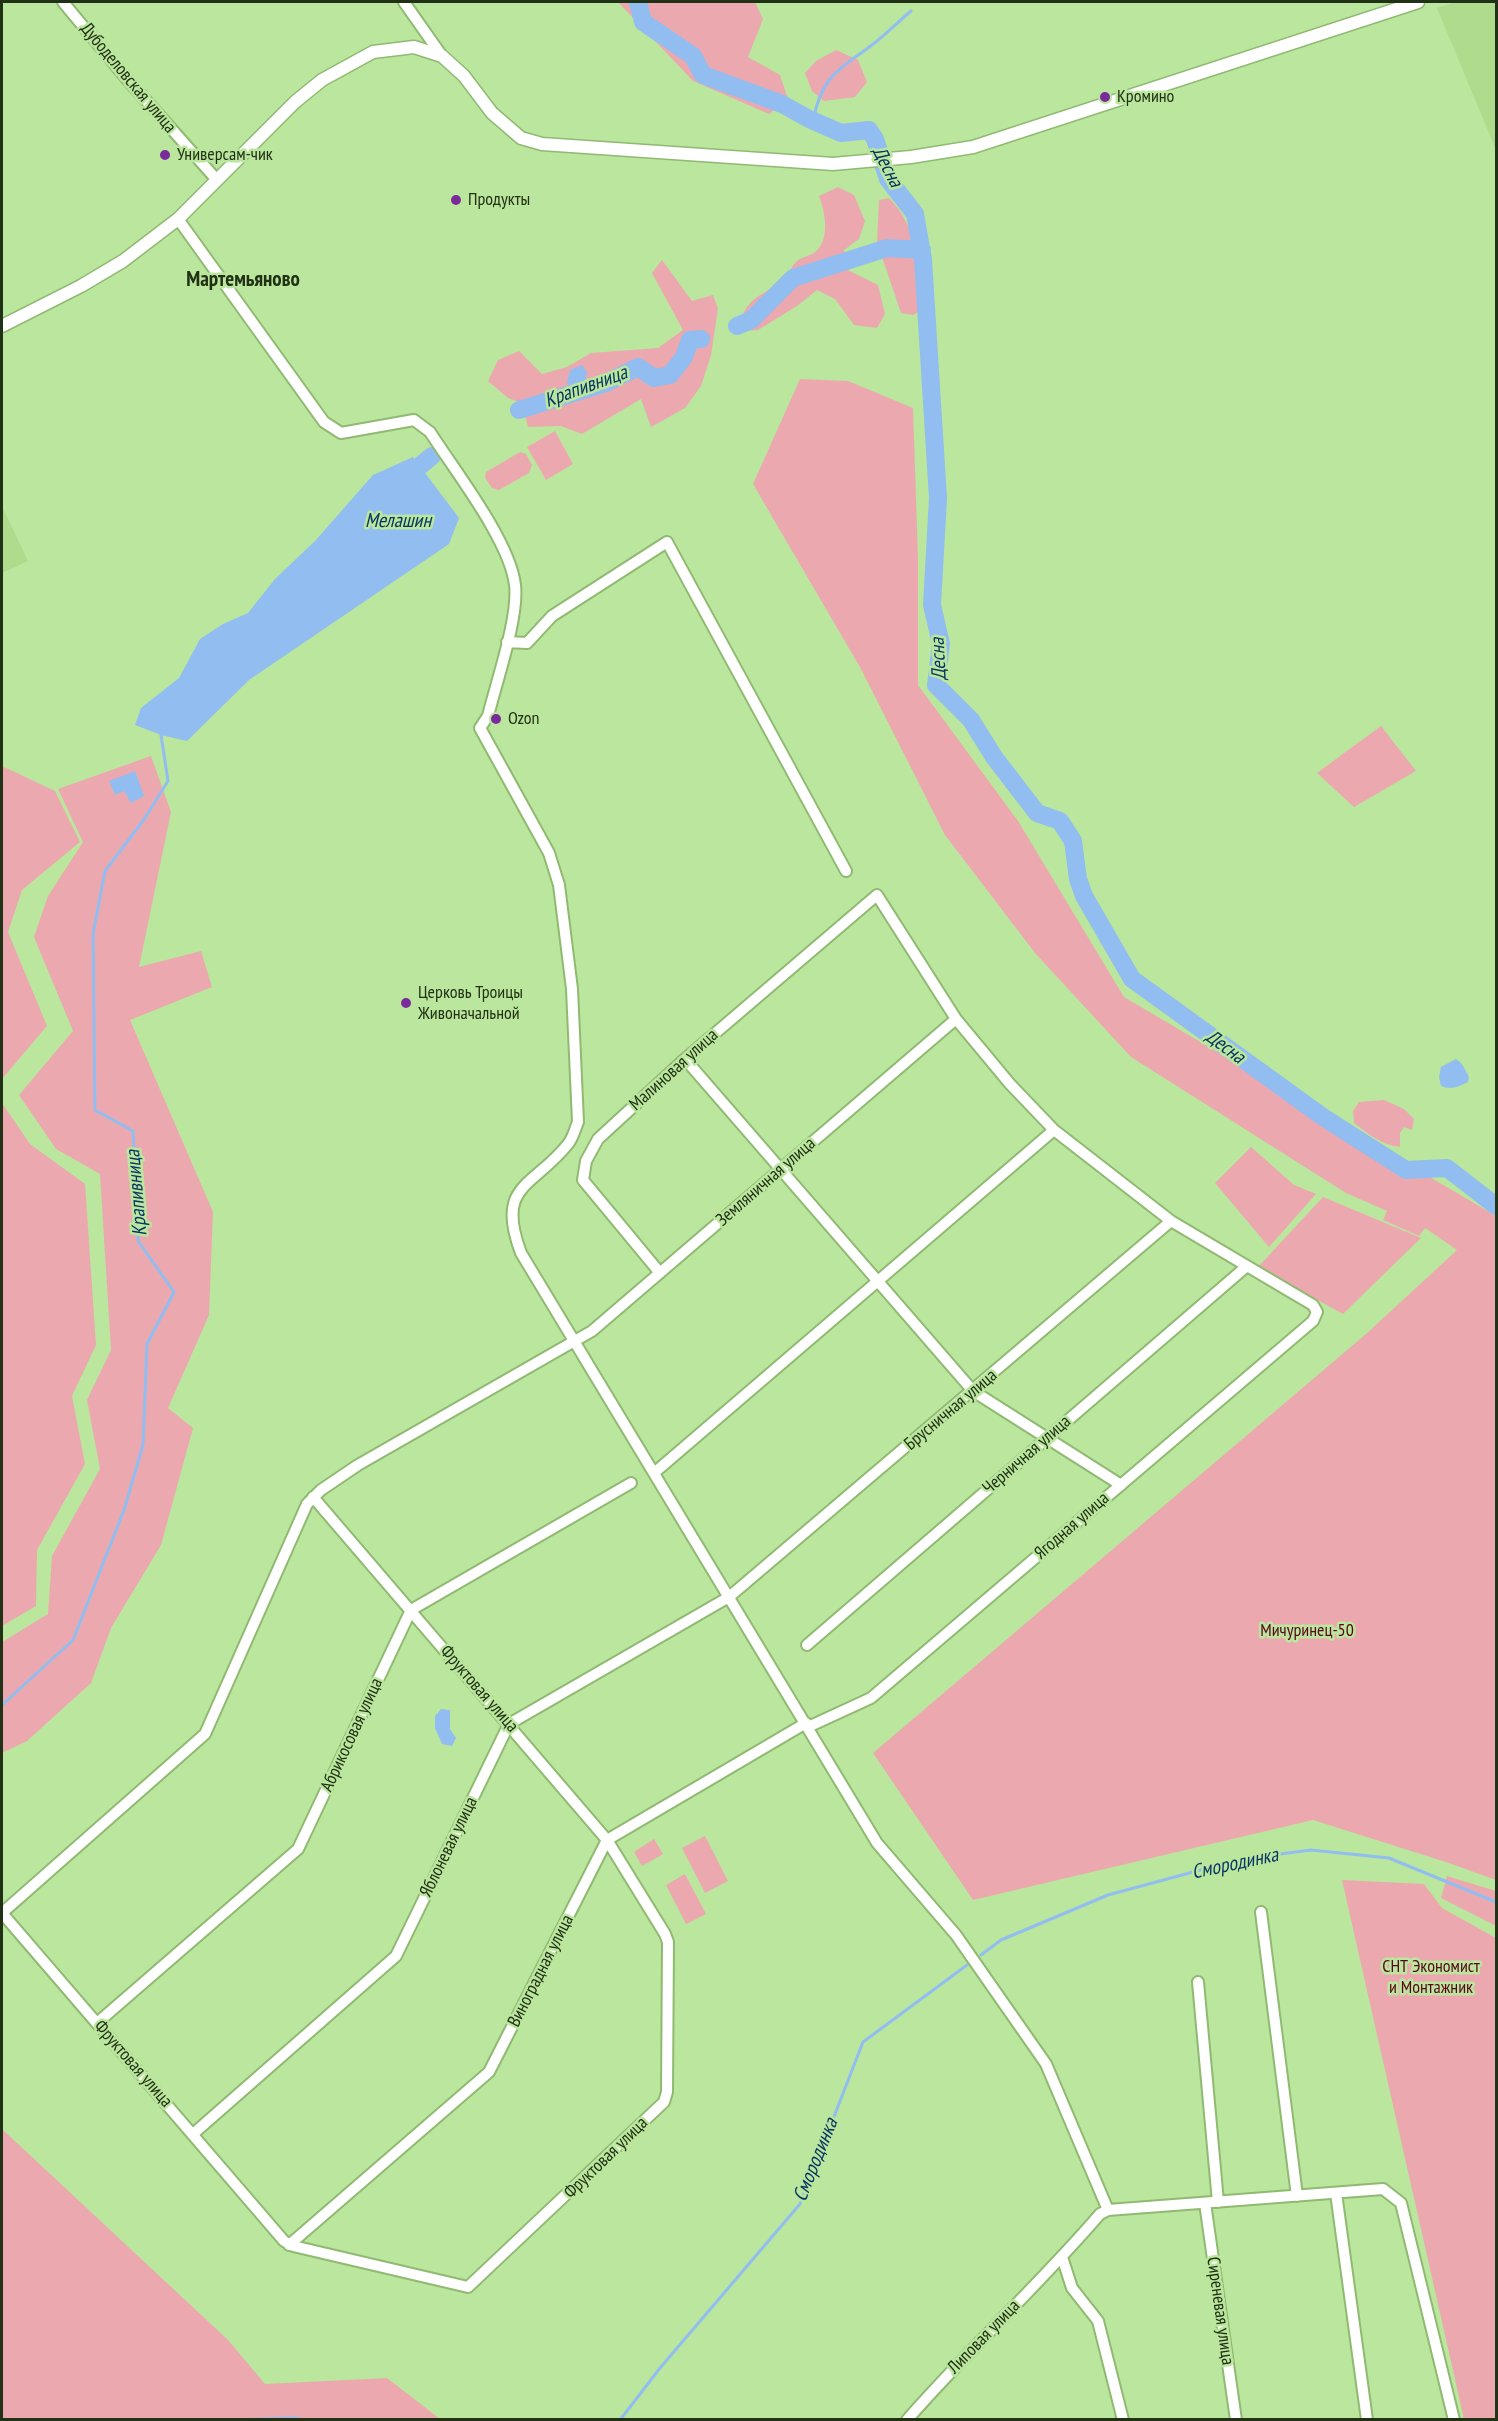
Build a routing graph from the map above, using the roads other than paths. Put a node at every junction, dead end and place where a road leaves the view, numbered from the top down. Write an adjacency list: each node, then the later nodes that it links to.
1 (63, 2): 5 (street, Дубоделовская улица)
2 (404, 2): 4 (street)
3 (1418, 2): 4 (street)
4 (442, 56): 5 (street)
5 (217, 180): 6 (street)
6 (178, 219): 7 (street); 8 (street)
7 (2, 326)
8 (507, 642): 9 (street); 18 (street)
9 (846, 871)
10 (956, 1019): 11 (street, Малиновая улица); 12 (street); 13 (street, Земляничная улица)
11 (685, 1059): 13 (street); 16 (street, Малиновая улица)
12 (1054, 1130): 14 (street); 17 (street)
13 (781, 1169): 16 (street, Земляничная улица); 17 (street)
14 (1171, 1221): 15 (street); 19 (street, Брусничная улица)
15 (1247, 1266): 20 (street, Черничная улица); 23 (street, Ягодная улица)
16 (660, 1273): 18 (street, Земляничная улица)
17 (878, 1281): 19 (street); 21 (street)
18 (574, 1341): 21 (street); 24 (street, Фруктовая улица)
19 (972, 1392): 20 (street); 25 (street, Брусничная улица)
20 (1046, 1438): 23 (street); 27 (street, Черничная улица)
21 (654, 1473): 25 (street)
22 (631, 1483): 26 (street)
23 (1120, 1485): 29 (street, Ягодная улица)
24 (312, 1497): 26 (street, Фруктовая улица); 32 (street, Фруктовая улица)
25 (729, 1597): 28 (street); 29 (street)
26 (411, 1610): 28 (street, Фруктовая улица); 34 (street, Абрикосовая улица)
27 (807, 1646)
28 (509, 1725): 30 (street, Фруктовая улица); 35 (street, Яблоневая улица)
29 (807, 1725): 30 (street); 40 (street)
30 (607, 1840): 41 (street, Виноградная улица); 41 (street, Фруктовая улица)
31 (1261, 1912): 37 (street)
32 (2, 1913): 34 (street, Фруктовая улица)
33 (1198, 1982): 38 (street)
34 (97, 2023): 35 (street, Фруктовая улица)
35 (193, 2134): 41 (street, Фруктовая улица)
36 (1336, 2193): 37 (street); 46 (street); 47 (street)
37 (1297, 2196): 38 (street)
38 (1218, 2202): 39 (street)
39 (1205, 2203): 40 (street); 45 (street, Сиреневая улица)
40 (1108, 2210): 42 (street, Липовая улица)
41 (289, 2245)
42 (1062, 2257): 43 (street, Липовая улица); 44 (street)
43 (907, 2420)
44 (1123, 2420)
45 (1236, 2420)
46 (1367, 2420)
47 (1454, 2420)

